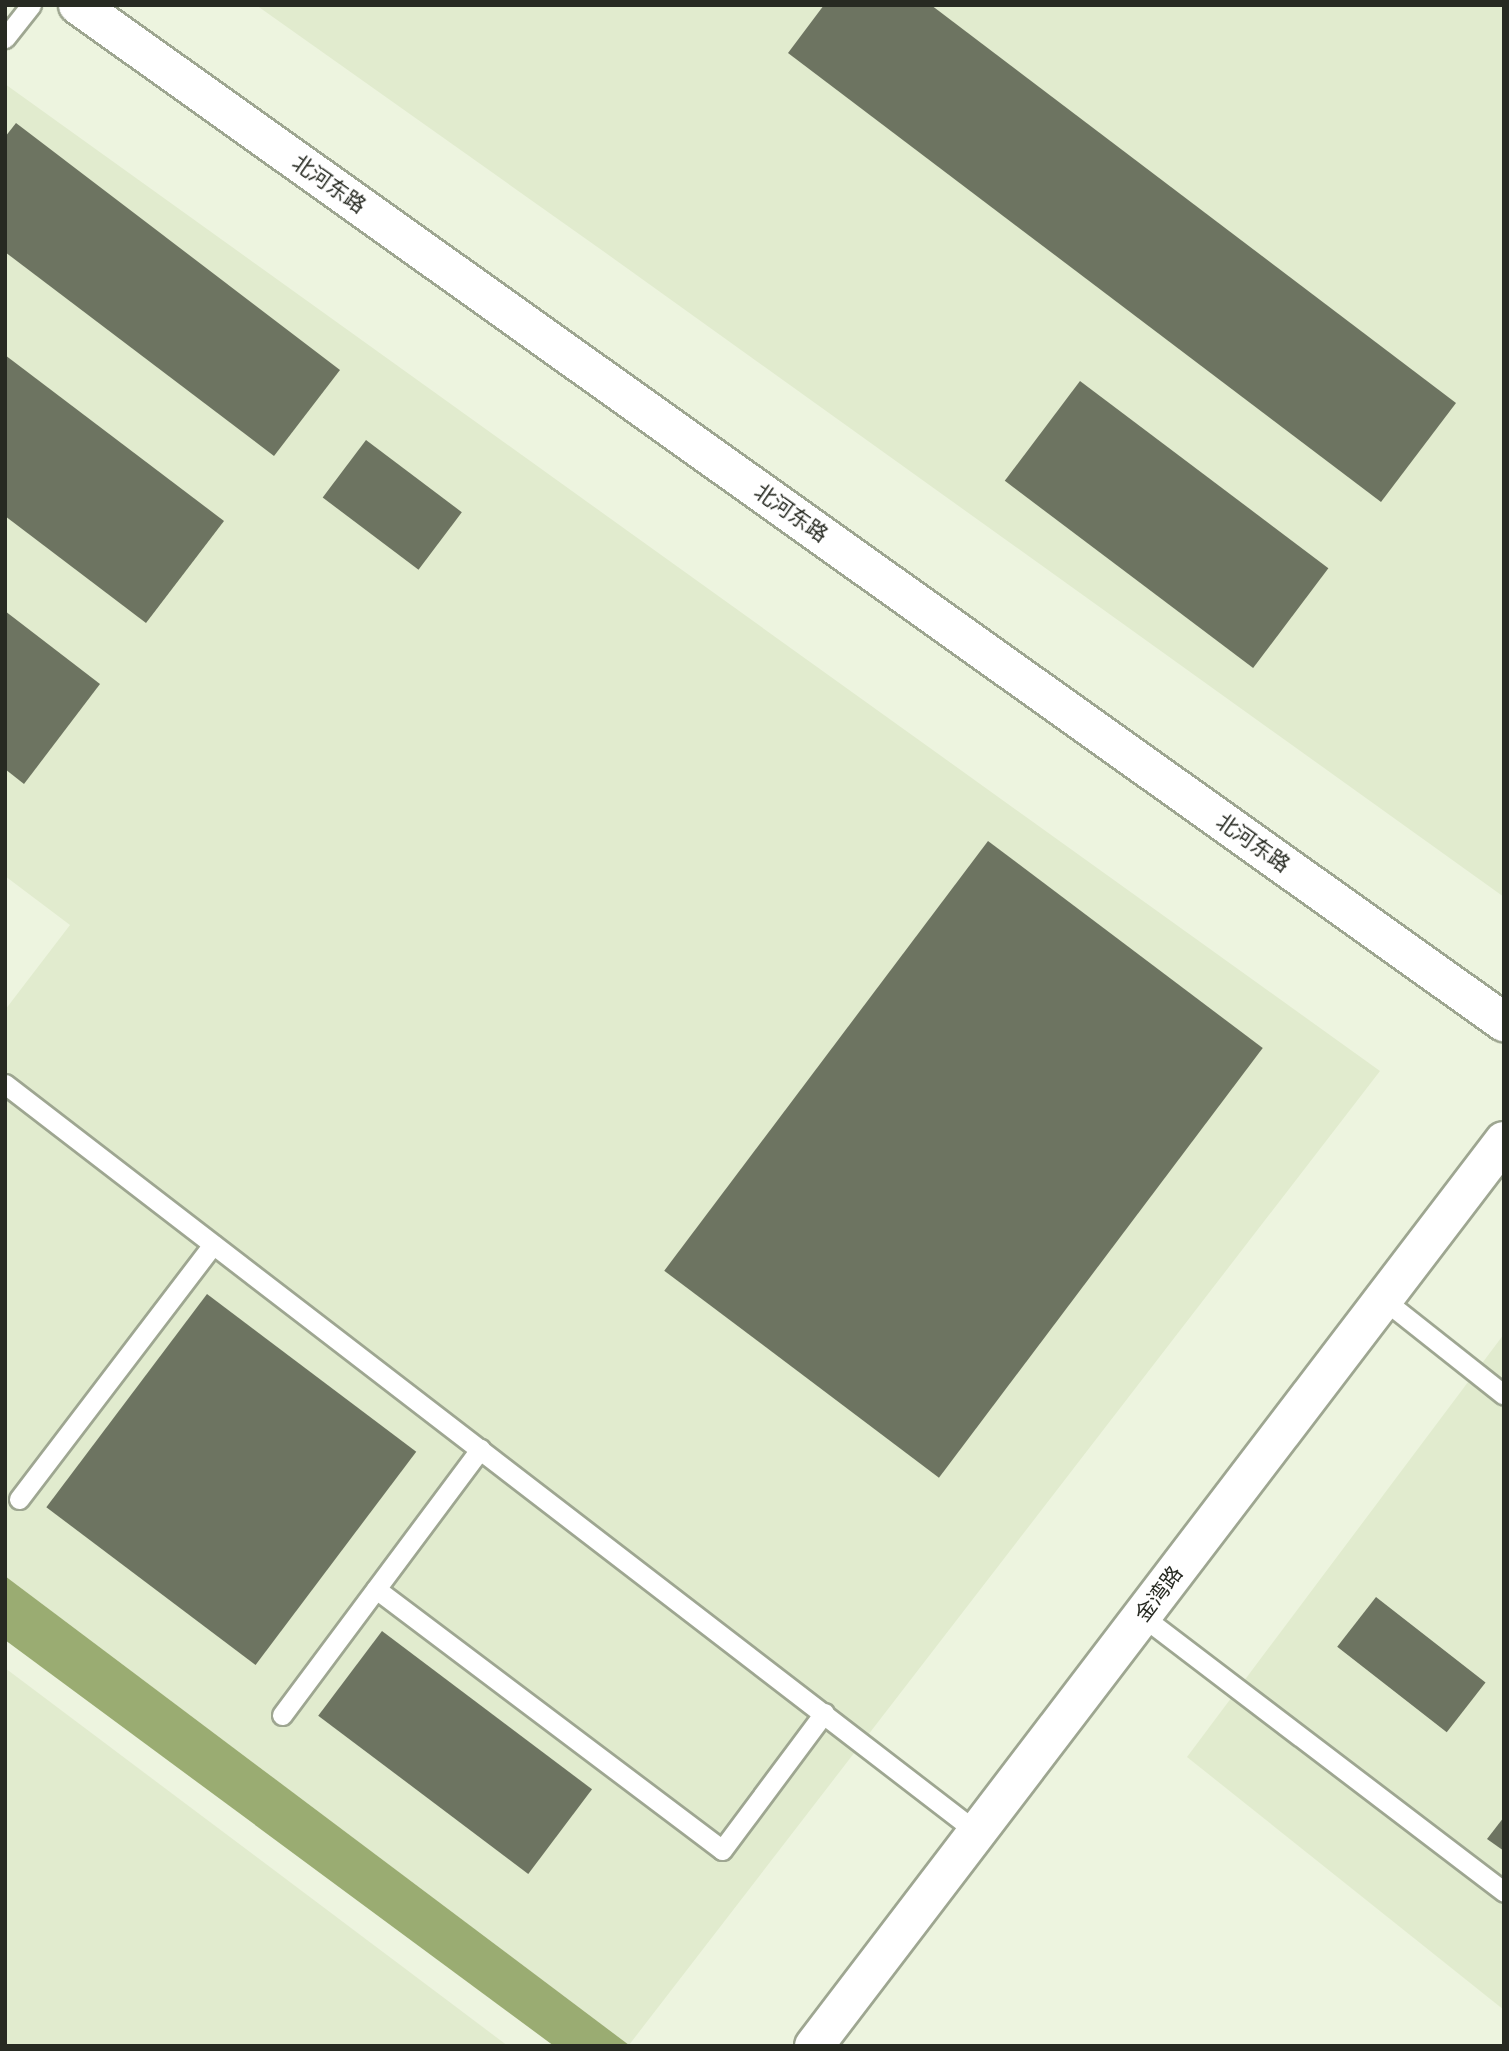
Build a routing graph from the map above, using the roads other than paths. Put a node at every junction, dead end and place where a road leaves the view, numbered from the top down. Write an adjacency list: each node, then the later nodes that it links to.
1 (31, 5): 3 (lane)
2 (78, 5): 4 (street, 北河东路)
3 (5, 38)
4 (1504, 1021)
5 (5, 1084): 7 (lane)
6 (1504, 1141): 8 (street, 金湾路)
7 (213, 1244): 10 (lane); 11 (lane)
8 (1383, 1299): 9 (lane); 13 (street, 金湾路)
9 (1504, 1395)
10 (480, 1449): 12 (lane); 14 (lane)
11 (19, 1499)
12 (376, 1589): 14 (lane); 15 (lane)
13 (1142, 1616): 16 (street, 金湾路); 17 (lane)
14 (824, 1713): 16 (lane)
15 (282, 1715)
16 (978, 1833): 18 (street, 金湾路)
17 (1504, 1892)
18 (814, 2046)

